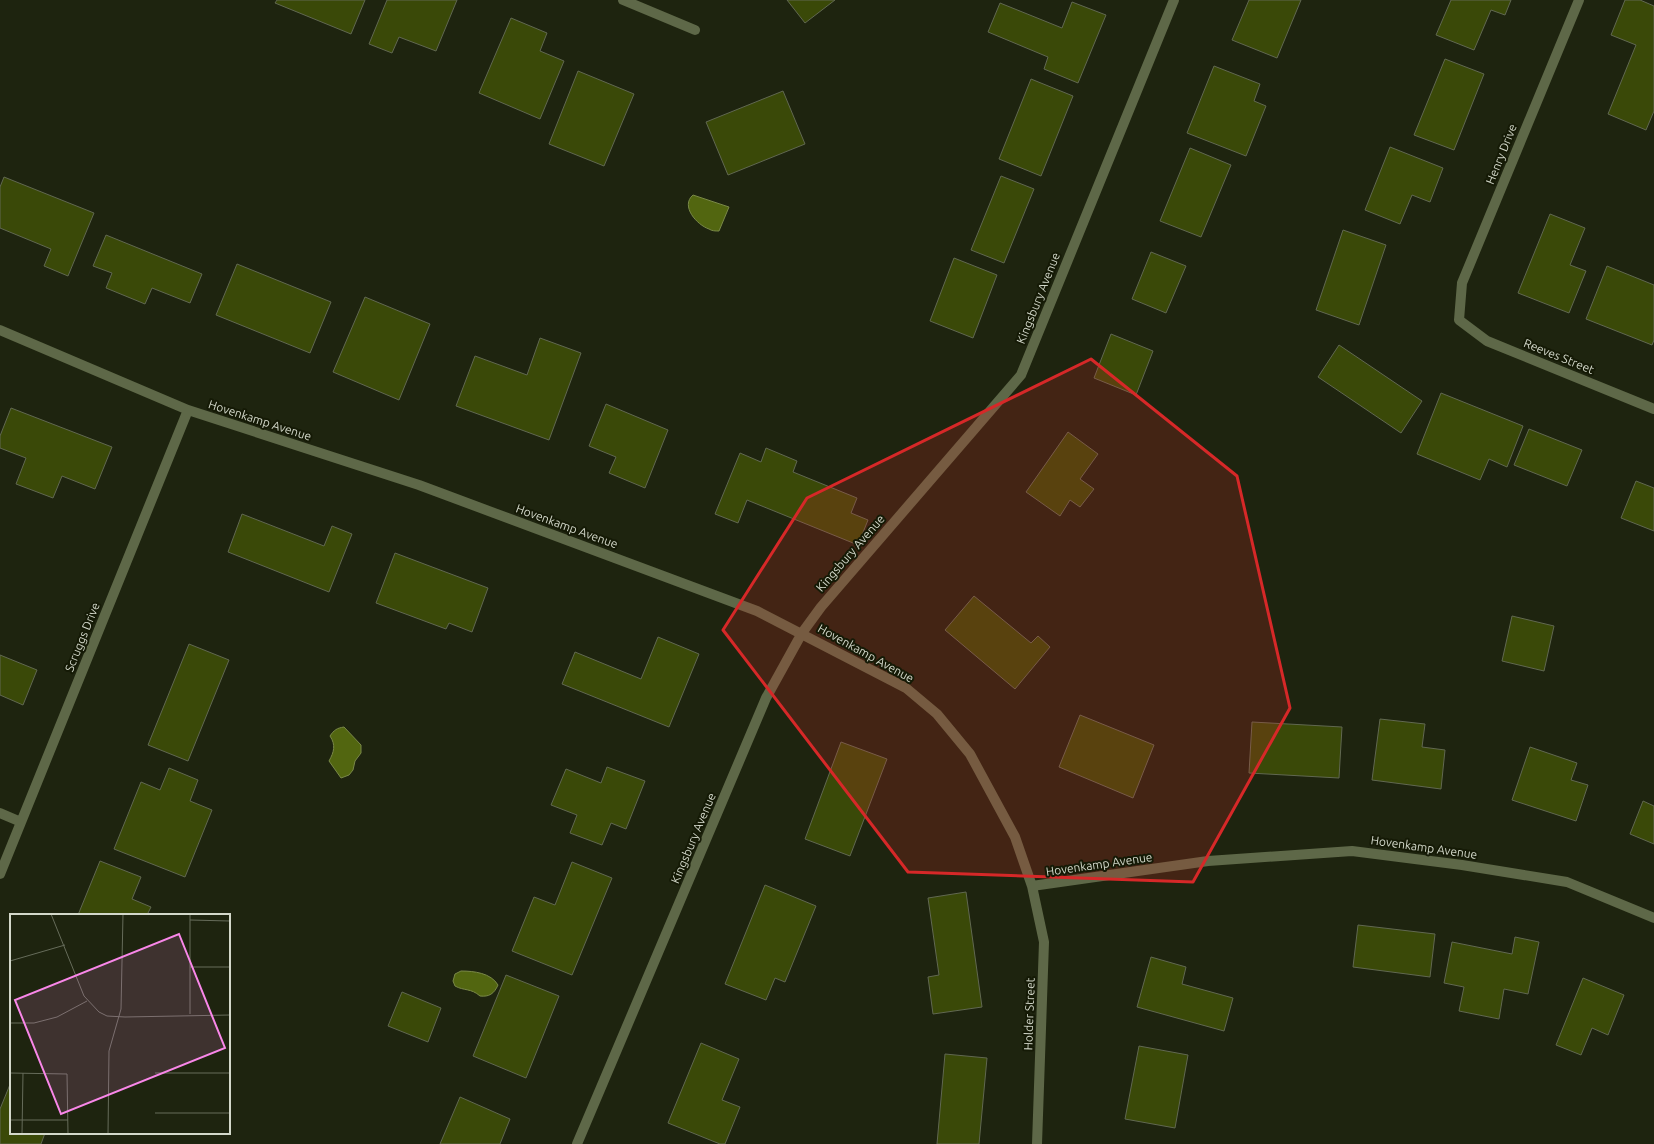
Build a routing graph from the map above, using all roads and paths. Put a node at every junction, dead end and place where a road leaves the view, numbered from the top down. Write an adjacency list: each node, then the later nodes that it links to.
1 (623, 0): 4 (street)
2 (1174, 0): 9 (street, Kingsbury Avenue)
3 (1579, 0): 5 (street, Henry Drive)
4 (695, 30)
5 (1459, 320): 7 (street, Reeves Street)
6 (0, 330): 8 (street, Hovenkamp Avenue)
7 (1654, 409)
8 (188, 410): 9 (street, Hovenkamp Avenue); 11 (street, Scruggs Drive)
9 (802, 633): 13 (street, Hovenkamp Avenue); 15 (street, Kingsbury Avenue)
10 (0, 813): 11 (street)
11 (21, 822): 12 (street, Scruggs Drive)
12 (0, 874)
13 (1032, 886): 14 (street, Hovenkamp Avenue); 16 (street, Holder Street)
14 (1654, 918)
15 (577, 1144)
16 (1037, 1144)

